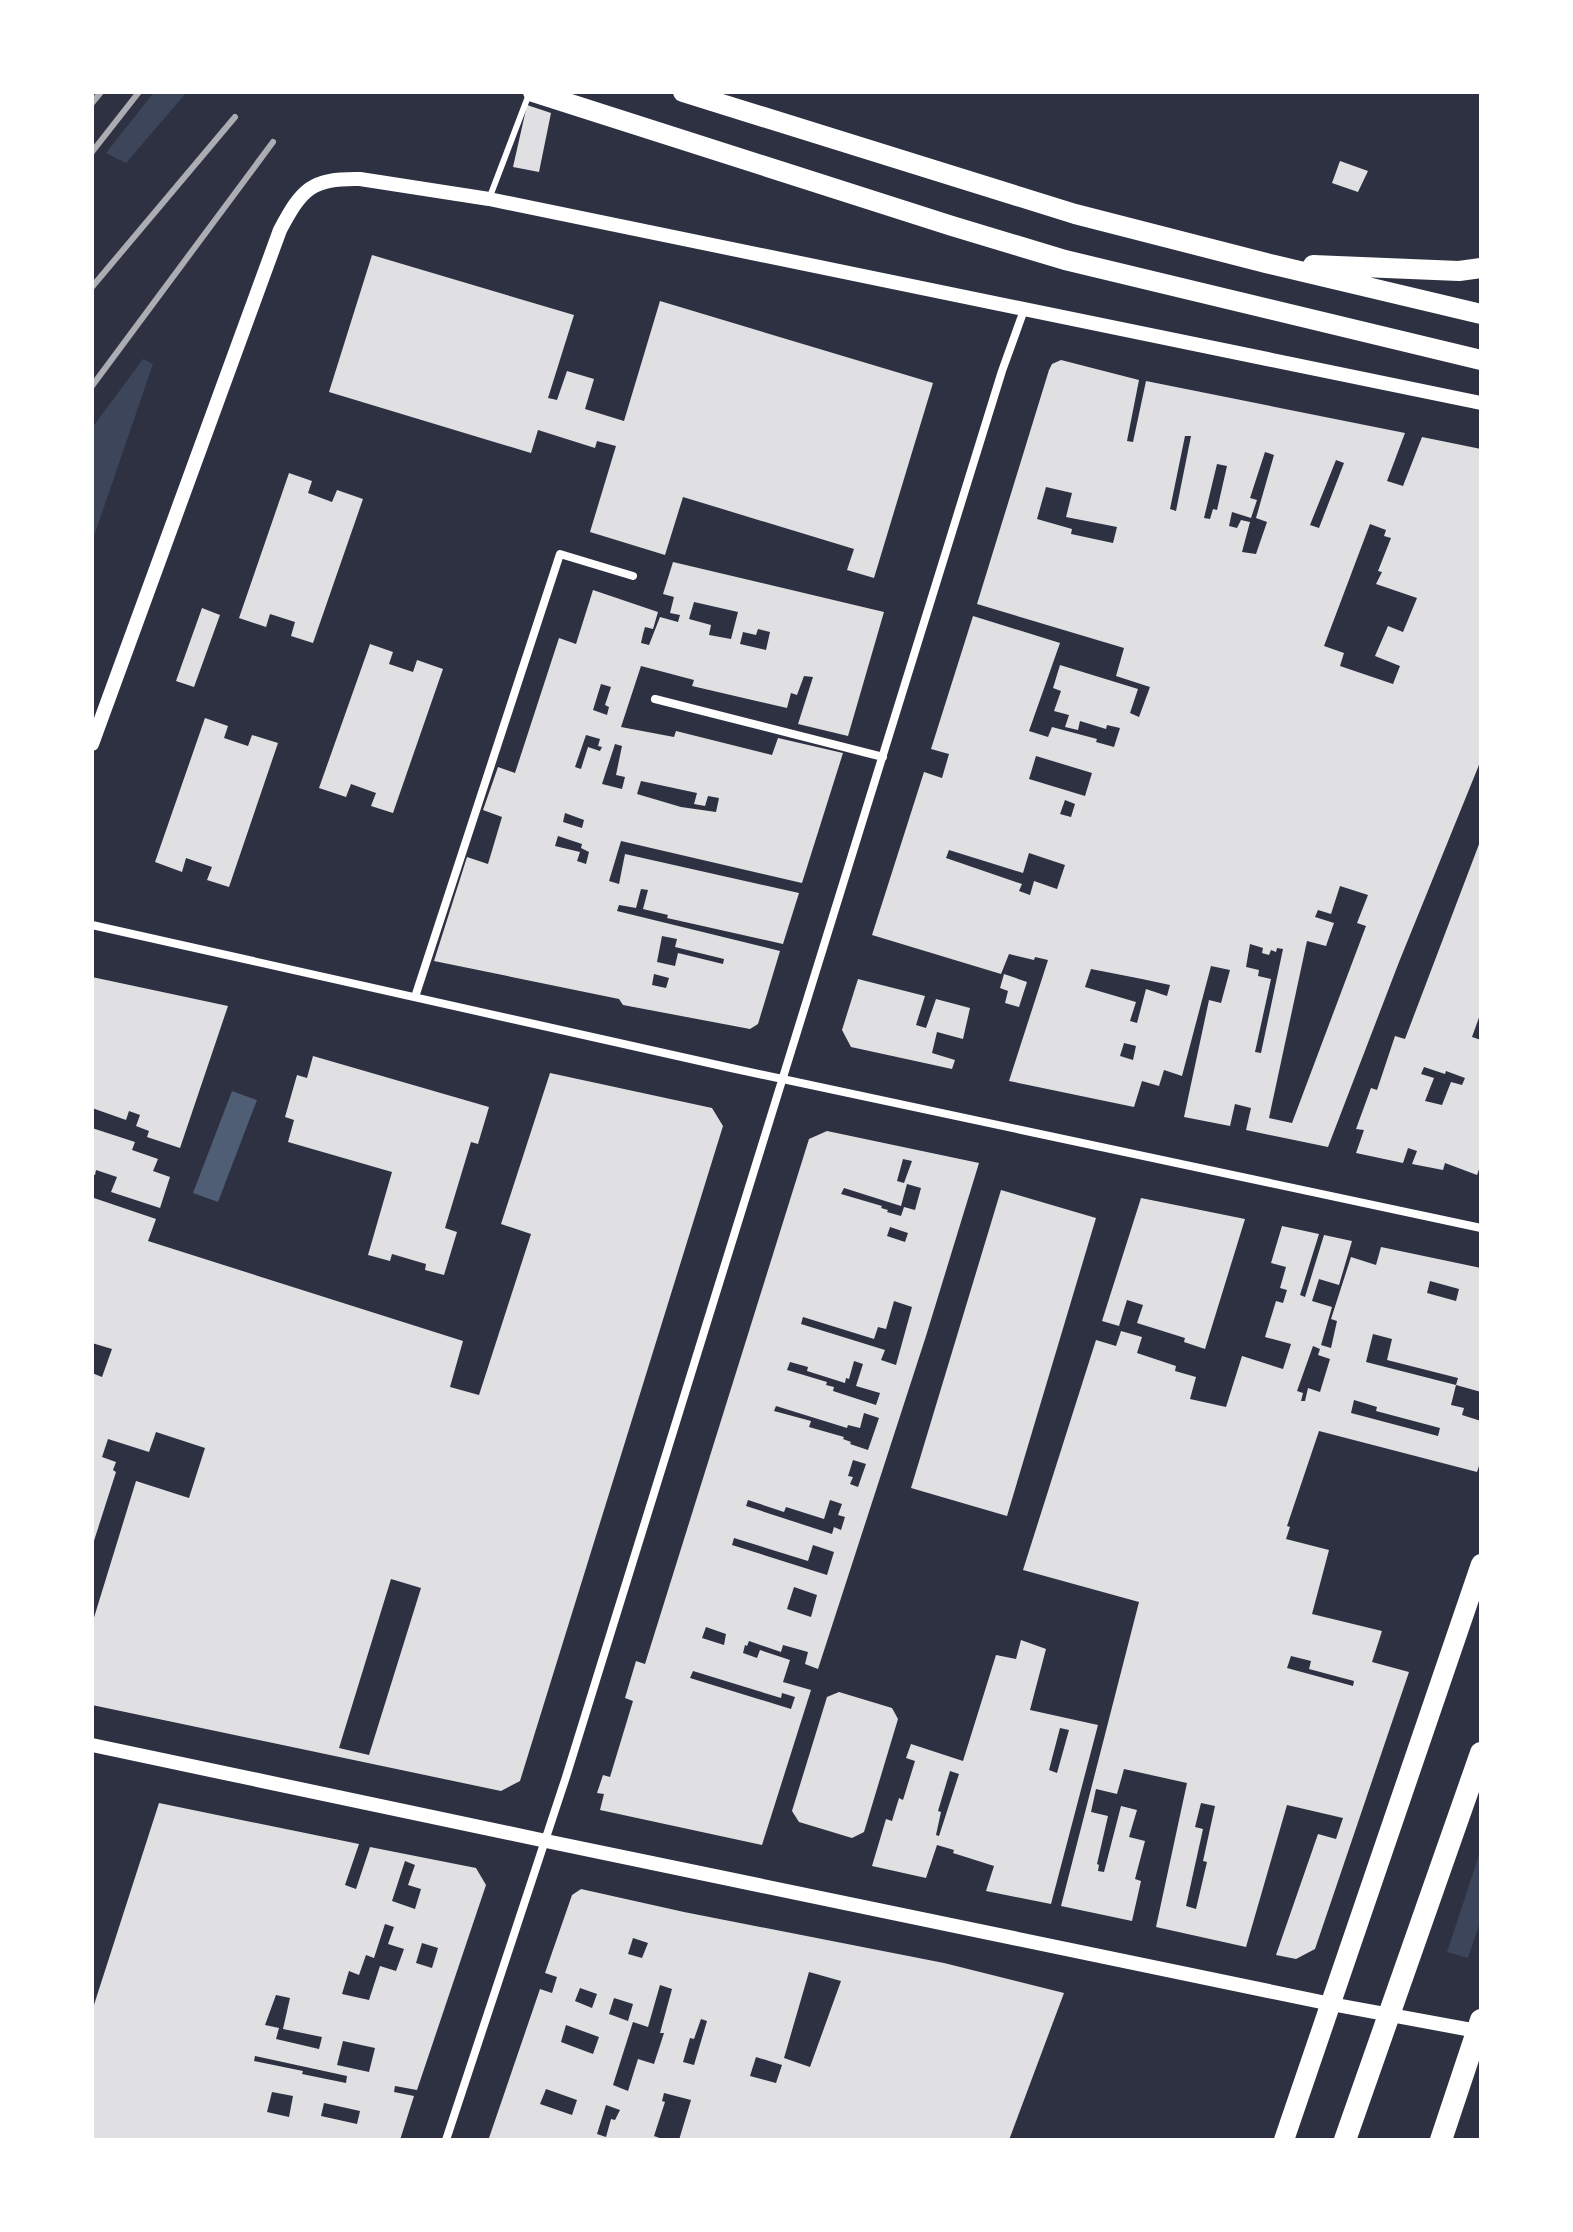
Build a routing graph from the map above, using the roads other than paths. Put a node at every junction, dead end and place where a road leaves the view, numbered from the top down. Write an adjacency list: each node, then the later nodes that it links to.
1 (531, 92): 3 (lane); 8 (main road)
2 (683, 92): 4 (main road)
3 (489, 199): 6 (street); 12 (street)
4 (1266, 263): 5 (main road); 7 (main road)
5 (1481, 268)
6 (1024, 310): 9 (street); 13 (street)
7 (1481, 314)
8 (1481, 360)
9 (1481, 403)
10 (633, 576): 15 (street)
11 (655, 699): 13 (street)
12 (92, 744)
13 (883, 757): 16 (street)
14 (92, 925): 15 (street)
15 (415, 997): 16 (street)
16 (784, 1078): 17 (street); 21 (street)
17 (1481, 1228)
18 (1481, 1564): 22 (main road)
19 (92, 1745): 21 (street)
20 (1481, 1753): 23 (highway)
21 (546, 1841): 22 (street); 25 (street)
22 (1331, 2004): 23 (street); 26 (main road)
23 (1389, 2015): 24 (street); 27 (highway)
24 (1480, 2028): 28 (highway)
25 (446, 2140)
26 (1284, 2140)
27 (1345, 2140)
28 (1441, 2140)

